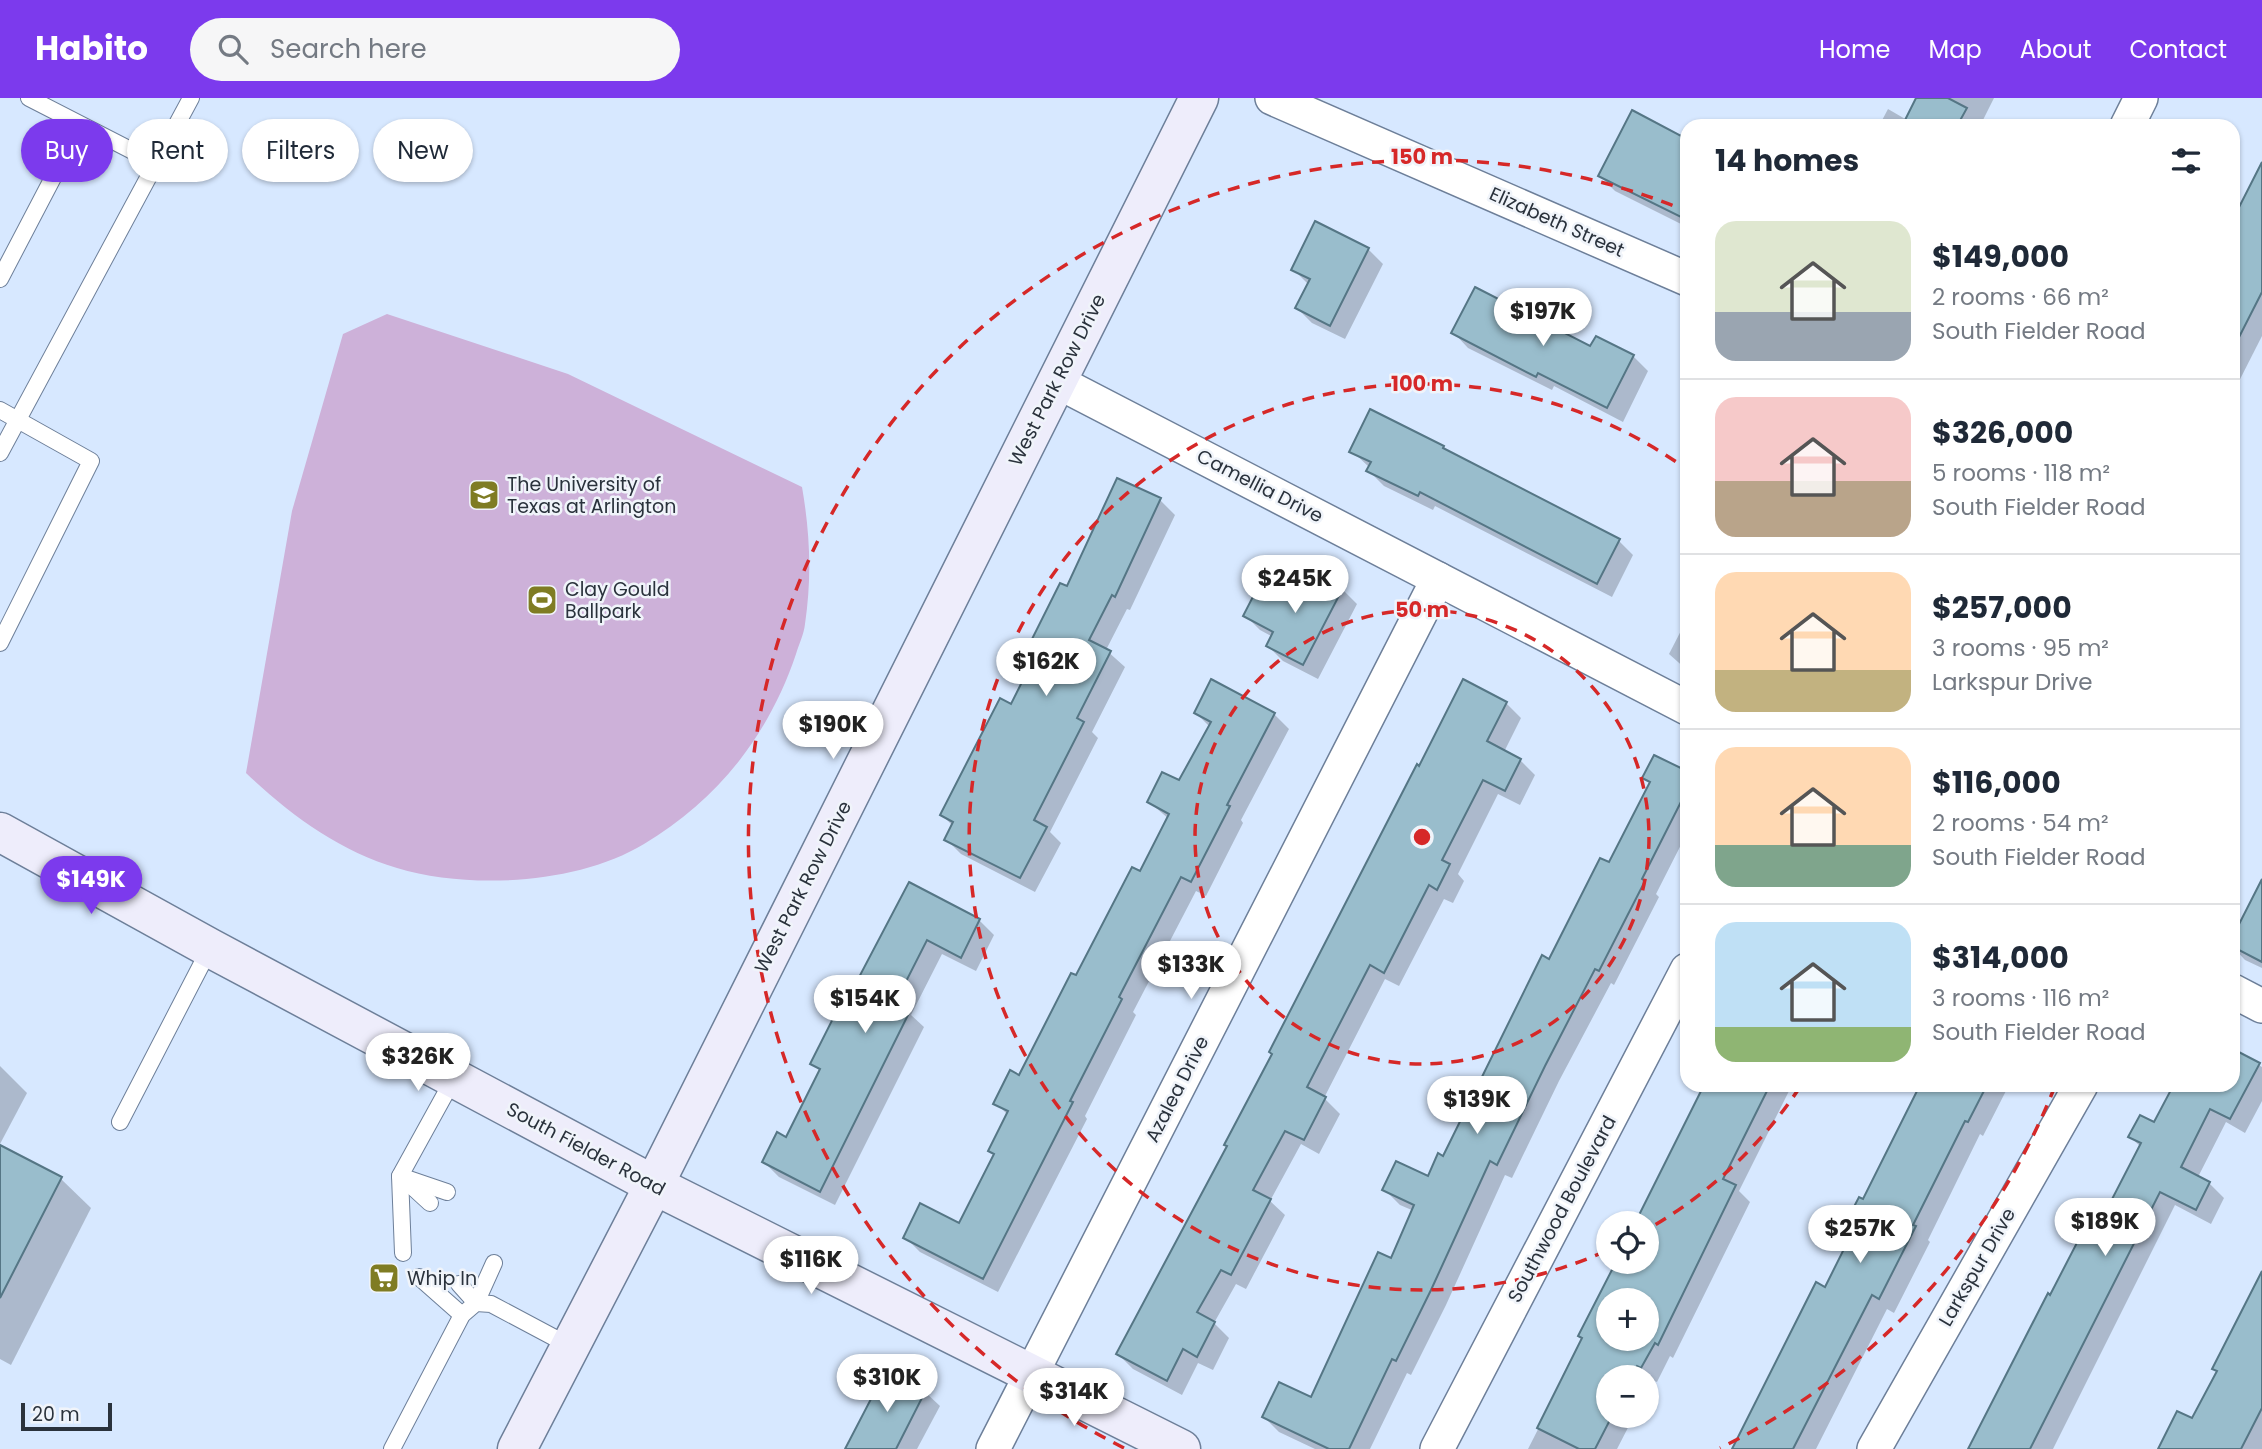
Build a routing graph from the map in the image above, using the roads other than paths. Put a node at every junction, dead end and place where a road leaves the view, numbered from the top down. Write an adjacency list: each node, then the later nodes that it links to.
1 (29, 98): 6 (lane)
2 (191, 98): 7 (lane)
3 (1199, 98): 13 (main road, West Park Row Drive)
4 (1272, 98): 11 (street, Elizabeth Street)
5 (2141, 98): 8 (street)
6 (67, 119)
7 (180, 119)
8 (2130, 119)
9 (51, 182): 12 (lane)
10 (146, 182): 15 (lane)
11 (1680, 276)
12 (0, 279)
13 (1056, 381): 17 (street, Camellia Drive); 29 (main road, West Park Row Drive)
14 (0, 410): 15 (lane)
15 (18, 420): 16 (lane); 18 (lane)
16 (0, 453)
17 (1438, 579): 19 (street, Camellia Drive); 41 (street, Azalea Drive)
18 (0, 643)
19 (1680, 704)
20 (2, 839): 21 (main road, South Fielder Road)
21 (210, 948): 25 (main road, South Fielder Road); 27 (lane)
22 (1680, 983): 46 (street, Southwood Boulevard)
23 (2240, 995): 24 (street)
24 (2262, 1006)
25 (454, 1078): 28 (lane); 29 (main road, South Fielder Road)
26 (2077, 1092): 47 (street, Larkspur Drive)
27 (120, 1122)
28 (400, 1176): 30 (lane); 31 (lane); 32 (lane); 33 (lane)
29 (654, 1185): 40 (main road, West Park Row Drive); 41 (main road, South Fielder Road)
30 (447, 1192)
31 (430, 1203)
32 (413, 1214)
33 (403, 1252)
34 (494, 1262): 38 (lane)
35 (475, 1273): 38 (lane)
36 (419, 1277): 39 (lane)
37 (459, 1284): 38 (lane)
38 (476, 1303): 39 (lane); 40 (lane)
39 (462, 1315): 42 (lane)
40 (570, 1347): 43 (main road, West Park Row Drive)
41 (1032, 1373): 44 (street, Azalea Drive); 45 (main road, South Fielder Road)
42 (392, 1449)
43 (517, 1449)
44 (992, 1449)
45 (1181, 1449)
46 (1437, 1449)
47 (1874, 1449)

